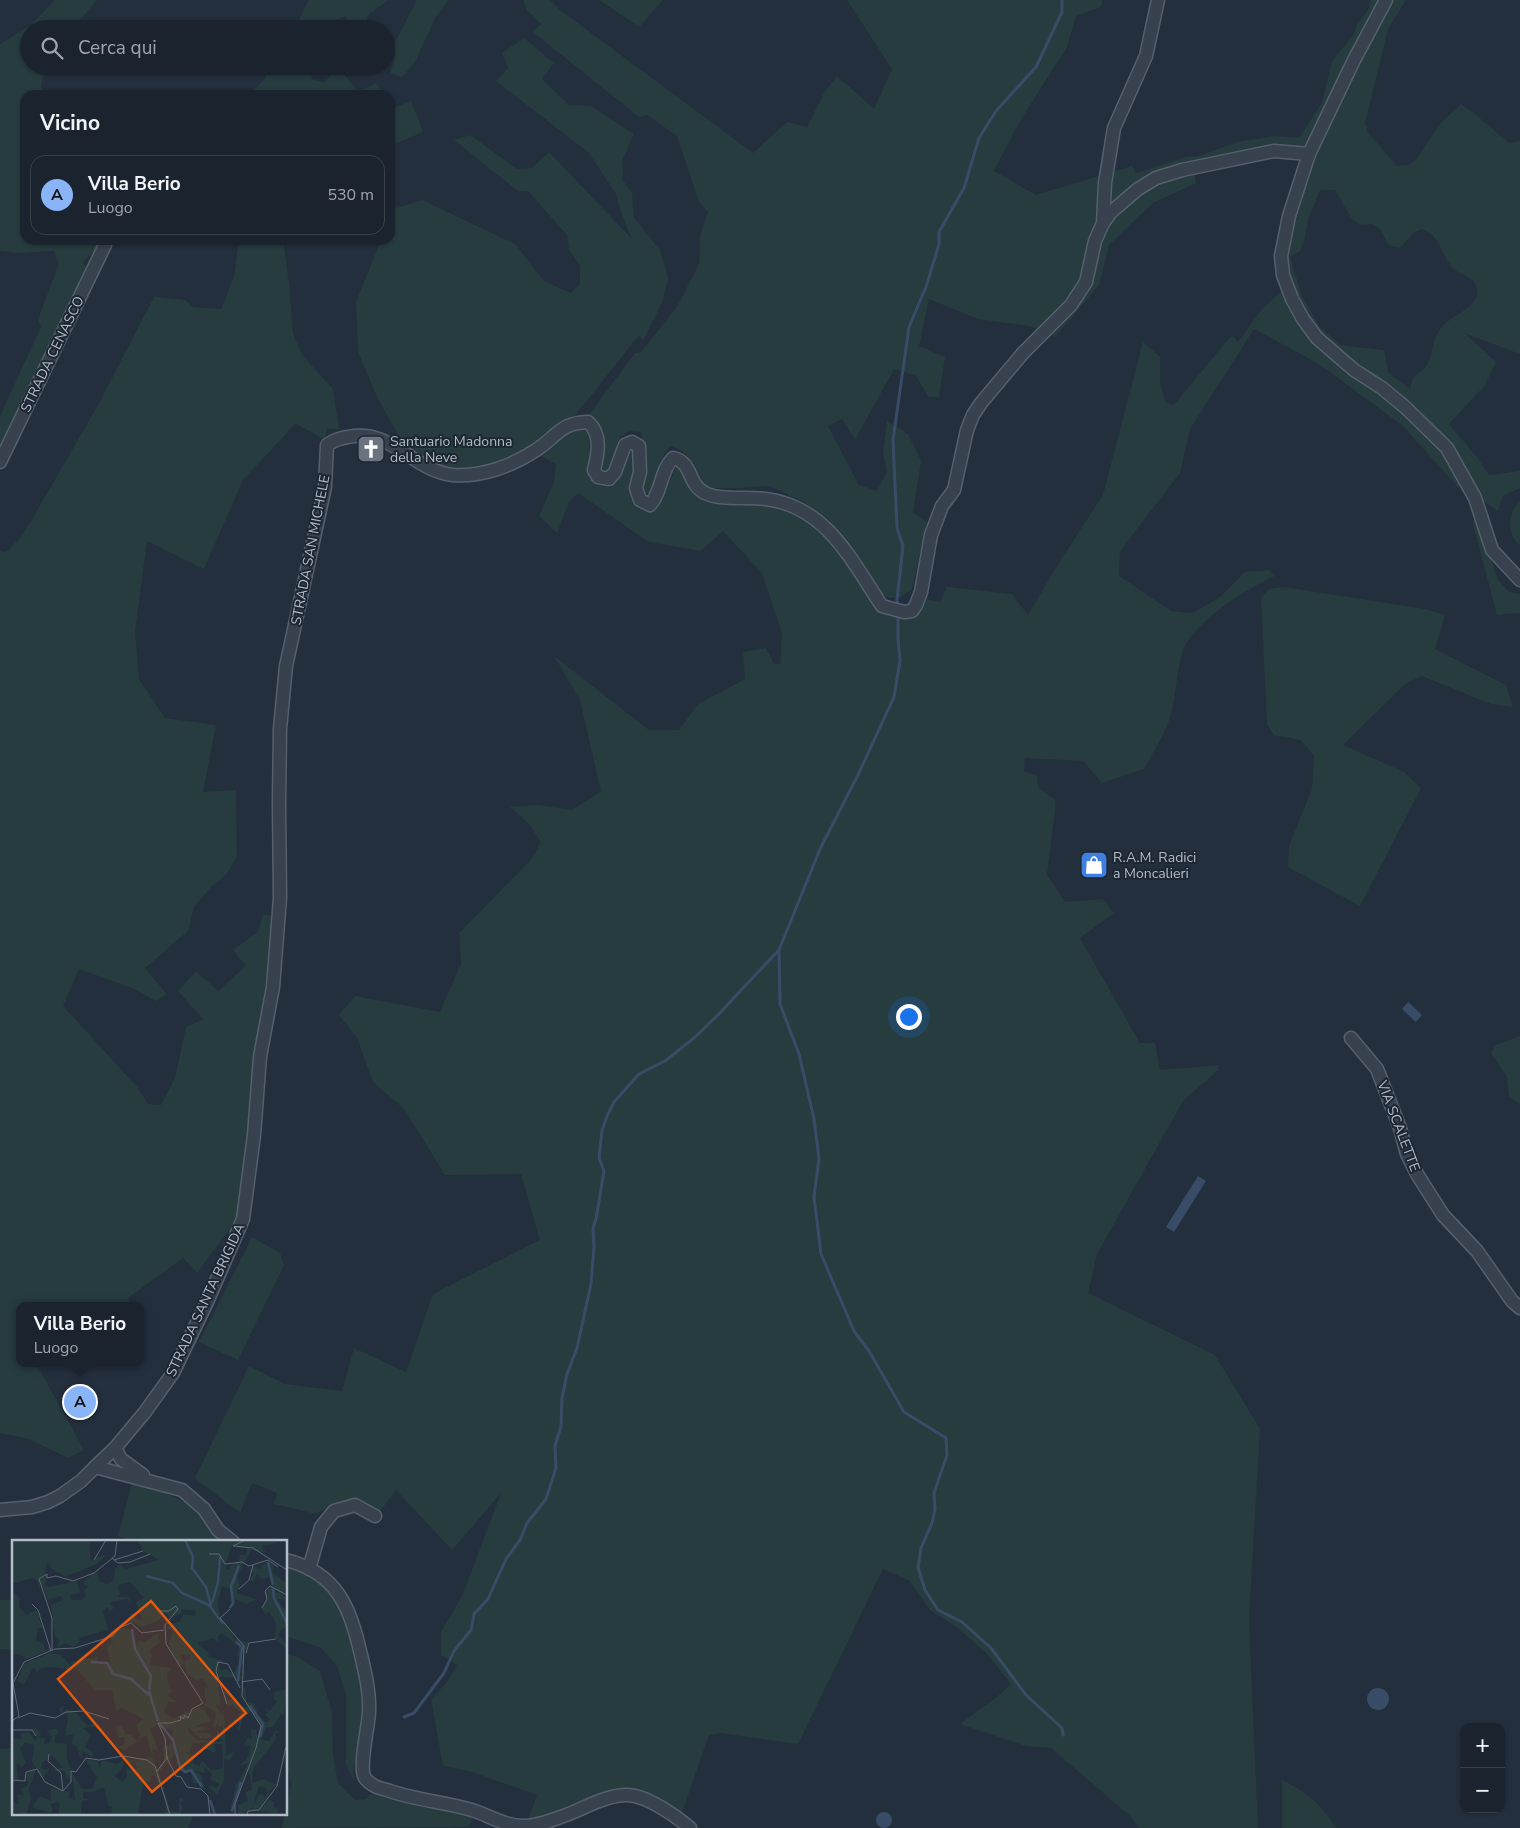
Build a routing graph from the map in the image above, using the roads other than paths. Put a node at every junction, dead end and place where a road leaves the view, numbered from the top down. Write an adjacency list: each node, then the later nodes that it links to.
1 (1158, 0): 4 (street)
2 (1386, 0): 3 (street)
3 (1309, 154): 4 (street); 7 (street)
4 (1103, 224): 8 (street, STRADA SAN MICHELE)
5 (105, 245): 6 (street, STRADA CENASCO)
6 (0, 462)
7 (1520, 580)
8 (273, 987): 11 (street, STRADA SANTA BRIGIDA)
9 (1351, 1038): 10 (street, VIA SCALETTE)
10 (1520, 1308)
11 (115, 1448): 12 (street, STRADA SANTA BRIGIDA); 13 (street)
12 (95, 1467): 13 (street); 14 (street, STRADA SANTA BRIGIDA)
13 (155, 1484): 16 (street)
14 (0, 1510)
15 (375, 1516): 18 (street)
16 (230, 1540)
17 (288, 1561): 18 (street)
18 (309, 1568): 19 (street)
19 (690, 1828)

